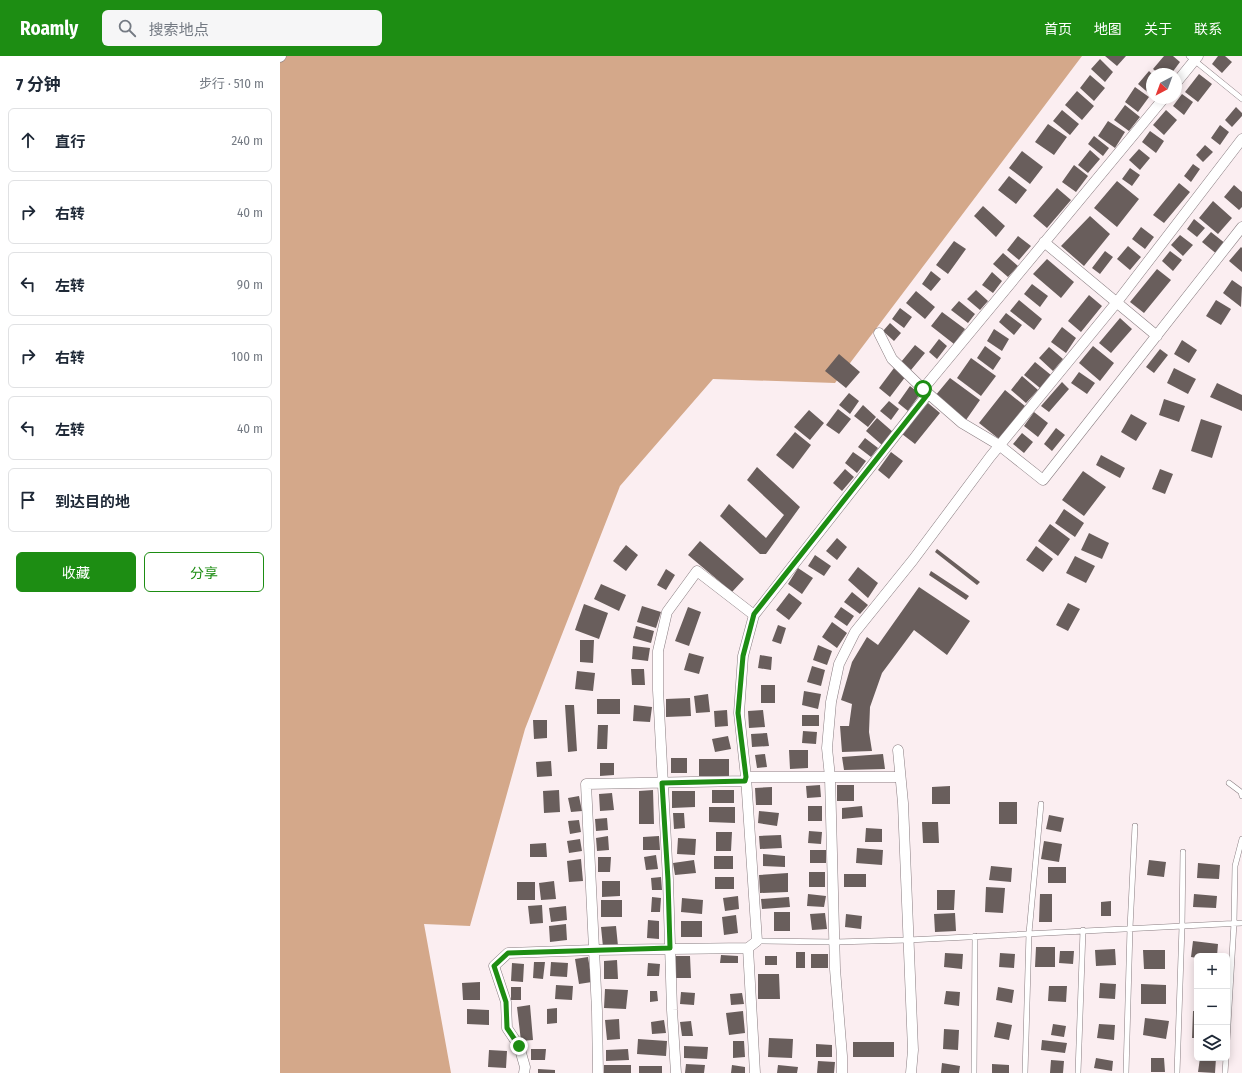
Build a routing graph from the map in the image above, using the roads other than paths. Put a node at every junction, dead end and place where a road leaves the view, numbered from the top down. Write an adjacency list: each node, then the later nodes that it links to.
1 (1194, 58): 2 (street); 3 (lane)
2 (1182, 75)
3 (1242, 99)
4 (1159, 104): 7 (street)
5 (1242, 139): 8 (street)
6 (1242, 228): 10 (street)
7 (1044, 242): 8 (street); 11 (street)
8 (1116, 302): 10 (street); 12 (street)
9 (879, 333): 11 (street)
10 (1157, 336): 12 (street)
11 (925, 392): 12 (street); 13 (street)
12 (999, 446): 15 (street)
13 (754, 614): 17 (street); 19 (street)
14 (898, 750): 16 (street)
15 (830, 777): 16 (street); 17 (street); 34 (street)
16 (900, 777): 32 (street)
17 (746, 779): 19 (street); 33 (street)
18 (1229, 782): 20 (lane)
19 (662, 783): 35 (street); 37 (street)
20 (1242, 796)
21 (1041, 804): 30 (lane)
22 (1135, 826): 28 (lane)
23 (1242, 840): 25 (lane)
24 (1183, 852): 27 (lane)
25 (1234, 923): 26 (lane); 27 (lane); 38 (lane)
26 (1242, 923)
27 (1182, 926): 28 (lane); 50 (lane)
28 (1130, 928): 29 (lane); 49 (lane)
29 (1083, 930): 30 (lane); 48 (lane)
30 (1028, 933): 31 (lane); 47 (lane)
31 (975, 936): 32 (lane); 46 (lane)
32 (908, 940): 34 (lane); 45 (street)
33 (757, 941): 34 (lane); 36 (street)
34 (835, 942): 44 (street)
35 (670, 948): 36 (street); 37 (street); 42 (street)
36 (748, 948): 43 (street)
37 (594, 950): 40 (street); 41 (street)
38 (1228, 1025)
39 (1226, 1061): 51 (lane)
40 (524, 1073)
41 (598, 1073)
42 (676, 1073)
43 (755, 1073)
44 (842, 1073)
45 (911, 1073)
46 (974, 1073)
47 (1025, 1073)
48 (1078, 1073)
49 (1126, 1073)
50 (1177, 1073)
51 (1225, 1073)

